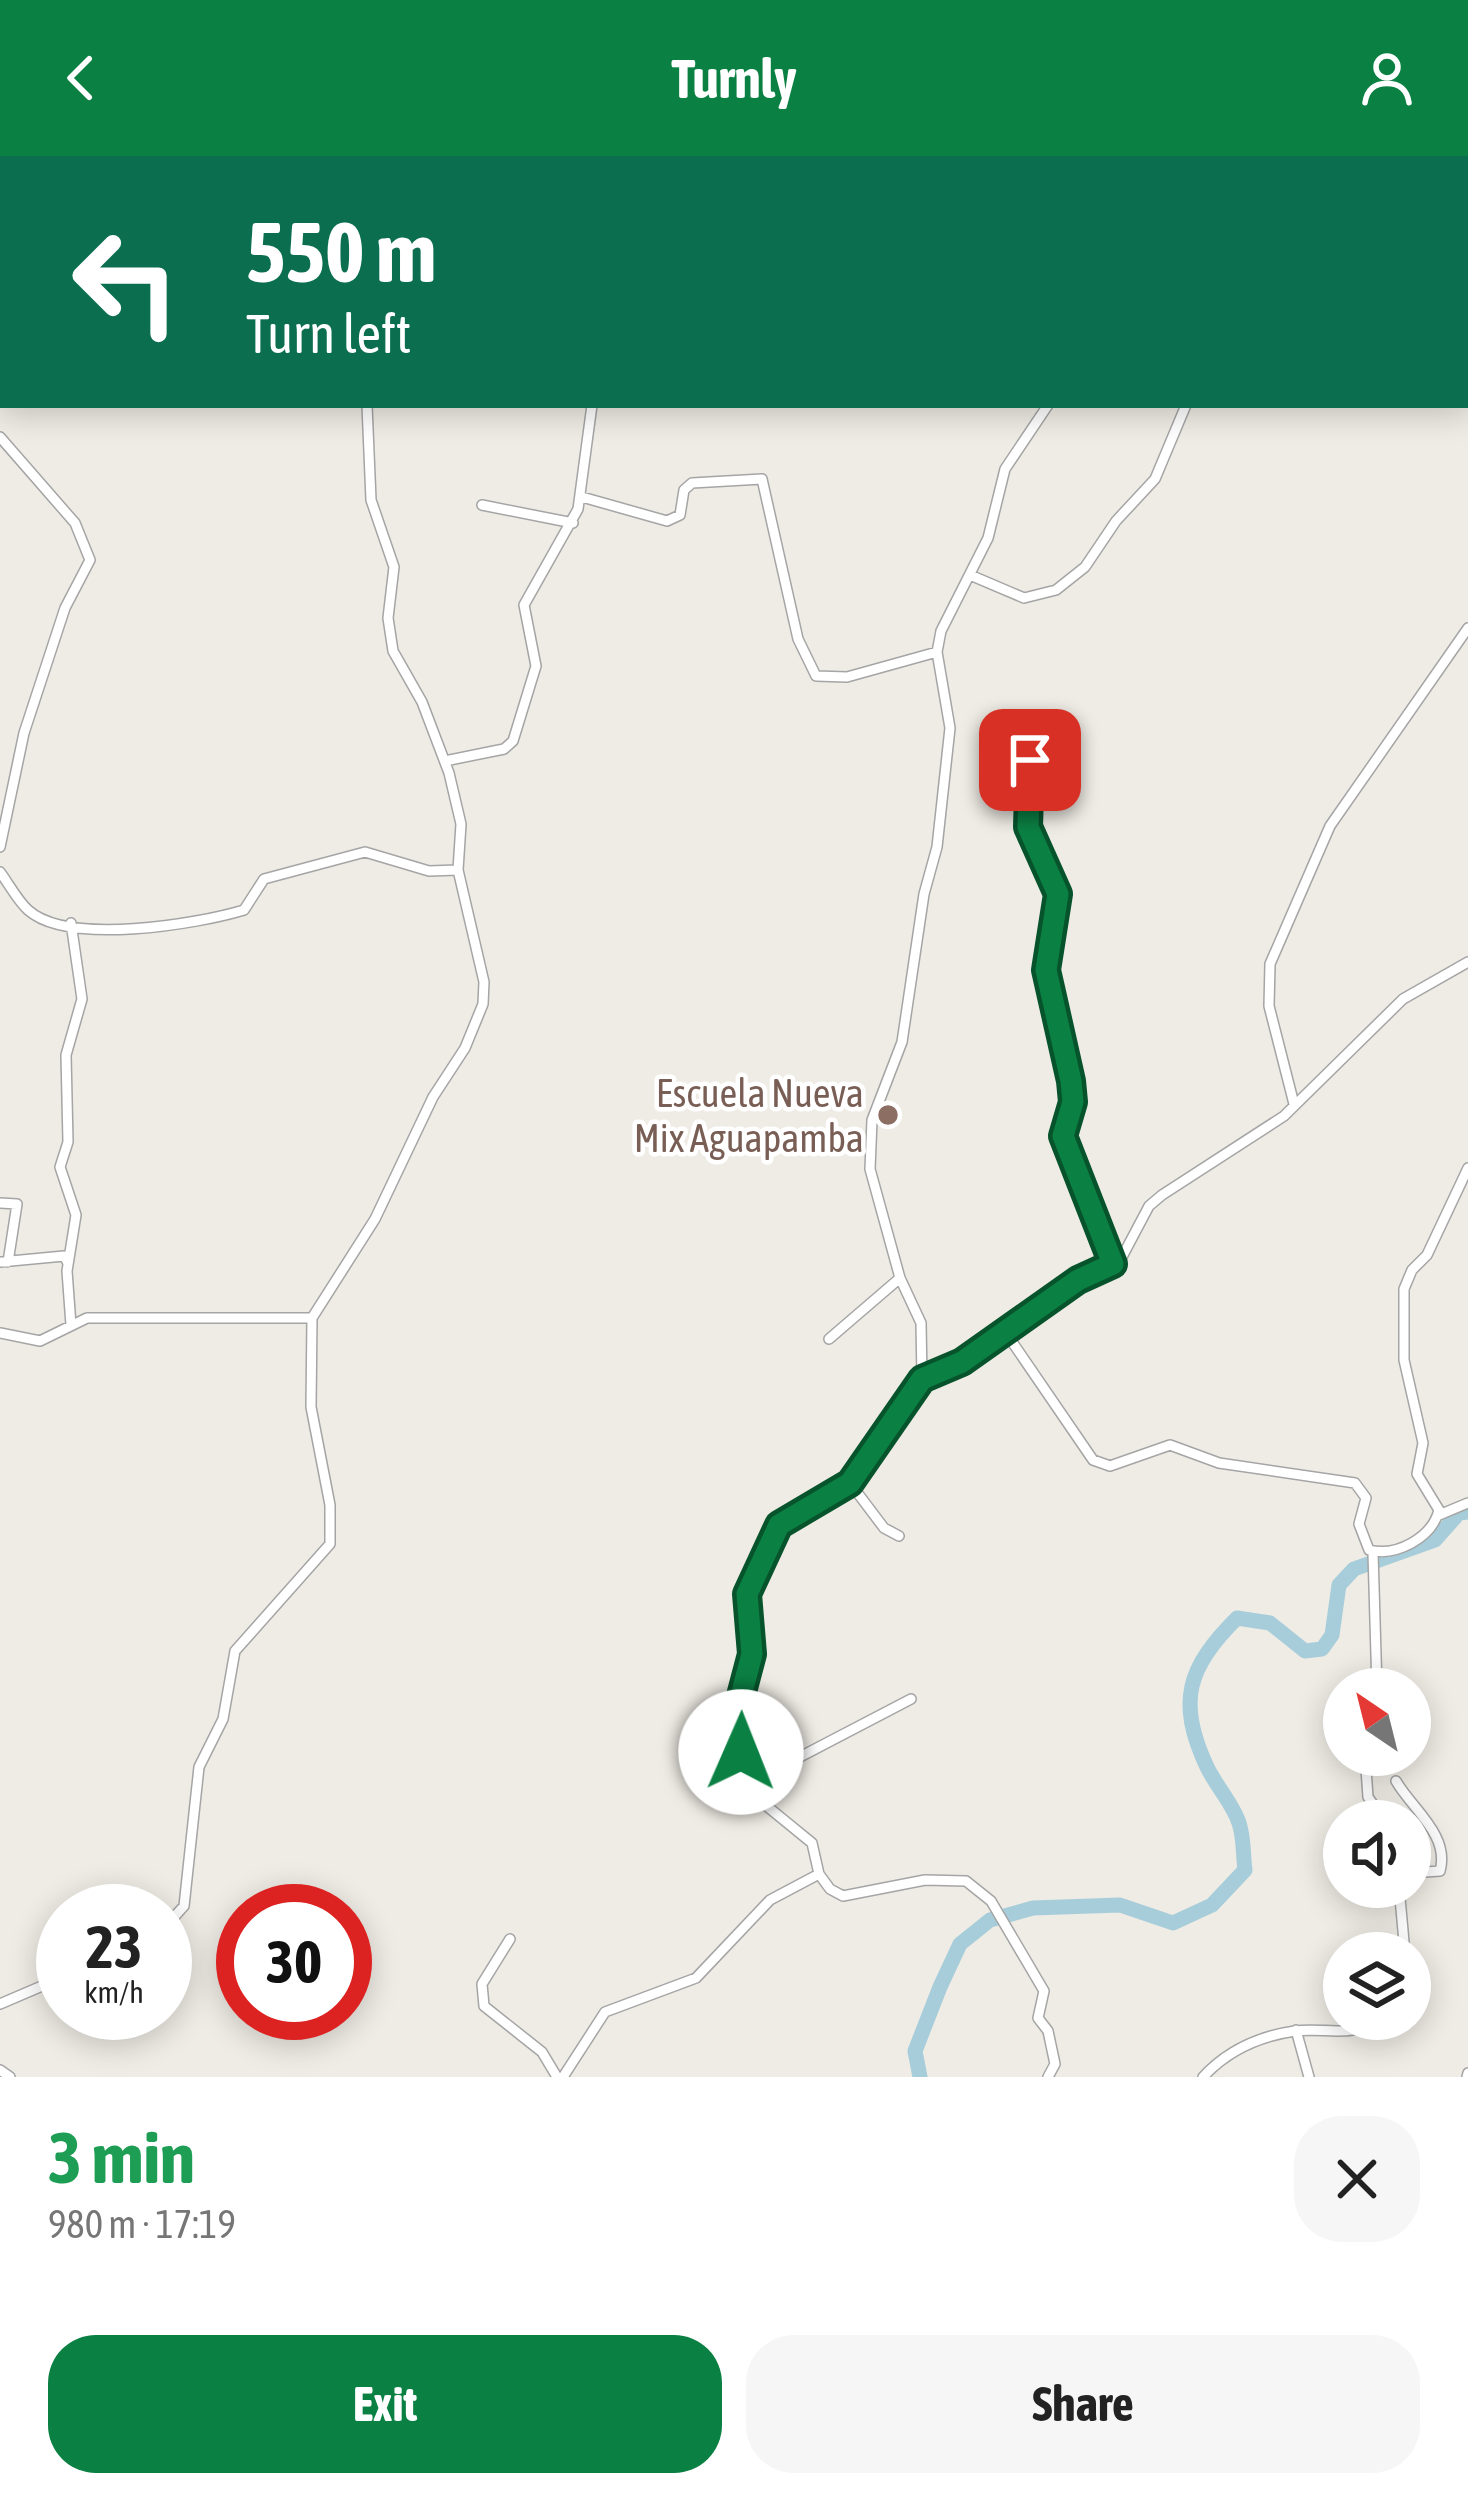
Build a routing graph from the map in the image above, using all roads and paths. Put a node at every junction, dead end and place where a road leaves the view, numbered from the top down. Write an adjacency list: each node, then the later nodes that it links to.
1 (367, 408): 13 (street)
2 (592, 408): 6 (street)
3 (1046, 408): 9 (street)
4 (1185, 408): 9 (street)
5 (0, 437): 14 (street)
6 (582, 497): 8 (street); 11 (street)
7 (482, 505): 8 (street)
8 (573, 523): 13 (street)
9 (970, 575): 11 (street)
10 (1468, 628): 19 (street)
11 (937, 652): 25 (street)
12 (1043, 725): 23 (street)
13 (445, 760): 15 (street)
14 (0, 847)
15 (458, 870): 17 (street); 26 (street)
16 (0, 872): 17 (street)
17 (71, 923): 24 (street)
18 (1468, 962): 19 (street)
19 (1294, 1104): 23 (street)
20 (1468, 1168): 34 (street)
21 (0, 1203): 22 (street)
22 (4, 1262): 24 (street)
23 (1113, 1264): 28 (street)
24 (69, 1265): 27 (street)
25 (900, 1278): 30 (street); 31 (street)
26 (312, 1318): 27 (street); 45 (street)
27 (71, 1325): 29 (street)
28 (1004, 1330): 31 (street); 36 (street)
29 (0, 1333)
30 (829, 1339)
31 (922, 1379): 32 (street)
32 (850, 1483): 35 (street); 40 (street)
33 (1468, 1503): 34 (street)
34 (1439, 1515): 36 (street)
35 (899, 1536)
36 (1374, 1561): 37 (street)
37 (1377, 1668)
38 (911, 1699): 40 (street)
39 (1396, 1781): 41 (street)
40 (748, 1784): 44 (street)
41 (1410, 1800)
42 (1431, 1829): 43 (street)
43 (1431, 1872)
44 (819, 1874): 53 (street); 54 (street)
45 (188, 1884)
46 (509, 1939): 53 (street)
47 (36, 1989): 48 (street)
48 (0, 2004)
49 (1296, 2030): 50 (street); 55 (street); 56 (street)
50 (1323, 2031)
51 (0, 2070): 52 (street)
52 (10, 2077)
53 (560, 2077)
54 (1048, 2077)
55 (1202, 2077)
56 (1309, 2077)

